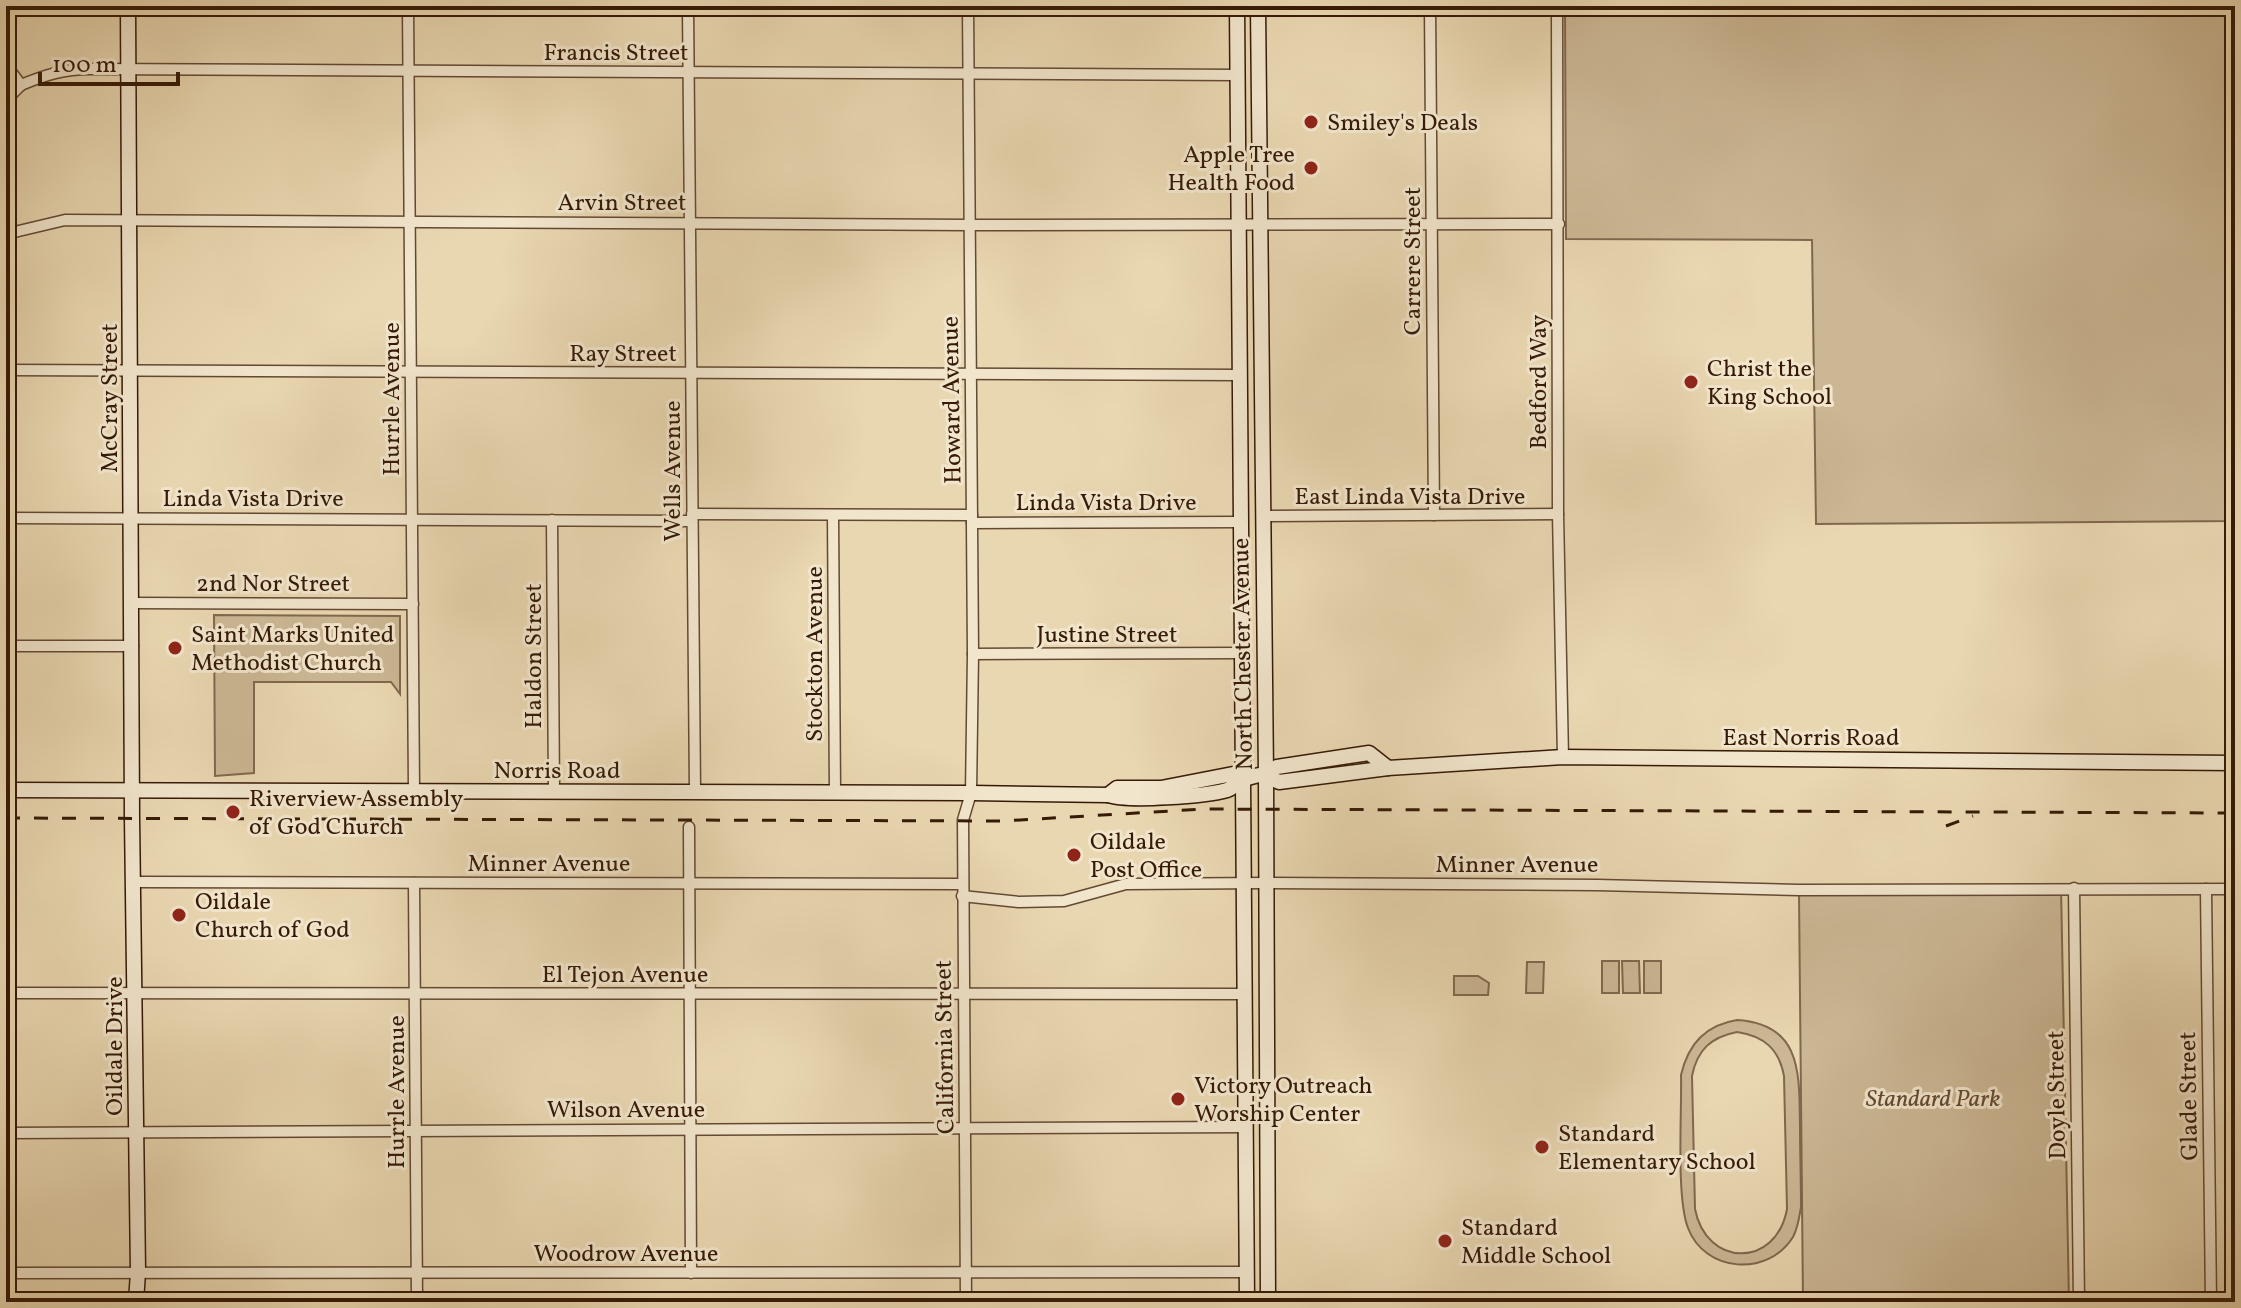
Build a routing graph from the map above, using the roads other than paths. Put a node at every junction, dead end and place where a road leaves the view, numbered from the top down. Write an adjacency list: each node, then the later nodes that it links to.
1 (128, 6): 10 (street, McCray Street)
2 (408, 6): 11 (street, Hurrle Avenue)
3 (688, 6): 12 (street, Wells Avenue)
4 (968, 6): 13 (street, Howard Avenue)
5 (1237, 6): 14 (street, North Chester Avenue)
6 (1258, 6): 24 (street, North Chester Avenue)
7 (1430, 6): 20 (street, Carrere Street)
8 (1557, 6): 21 (street, Bedford Way)
9 (6, 65): 15 (street)
10 (128, 69): 11 (street, Francis Street); 15 (street, Francis Street); 17 (street, McCray Street)
11 (409, 70): 12 (street, Francis Street); 18 (street, Hurrle Avenue)
12 (689, 73): 13 (street, Francis Street); 19 (street, Wells Avenue)
13 (968, 74): 14 (street, Francis Street); 22 (street, Howard Avenue)
14 (1238, 75): 23 (street, North Chester Avenue)
15 (21, 85): 16 (street)
16 (6, 100)
17 (130, 220): 18 (street, Arvin Street); 25 (street, Arvin Street); 27 (street, McCray Street)
18 (410, 221): 19 (street, Arvin Street); 28 (street, Hurrle Avenue)
19 (690, 223): 22 (street, Arvin Street); 29 (street, Wells Avenue)
20 (1432, 224): 21 (street, Arvin Street); 24 (street, Arvin Street); 35 (street, Carrere Street)
21 (1559, 224): 33 (street, Bedford Way)
22 (969, 225): 23 (street, Arvin Street); 30 (street, Howard Avenue)
23 (1239, 225): 24 (street, Arvin Street); 31 (street, North Chester Avenue)
24 (1260, 225): 36 (street, North Chester Avenue)
25 (6, 234)
26 (6, 370): 27 (street, Ray Street)
27 (131, 370): 28 (street, Ray Street); 38 (street, McCray Street)
28 (411, 371): 29 (street, Ray Street); 40 (street, Hurrle Avenue)
29 (691, 373): 30 (street, Ray Street); 39 (street, Wells Avenue)
30 (970, 375): 31 (street, Ray Street); 41 (street, Howard Avenue)
31 (1240, 375): 32 (street, North Chester Avenue)
32 (1241, 480): 36 (street); 43 (street, North Chester Avenue)
33 (1558, 514): 35 (street, East Linda Vista Drive); 50 (street, Bedford Way)
34 (833, 515): 39 (street, Linda Vista Drive); 41 (street, Linda Vista Drive); 59 (street, Stockton Avenue)
35 (1434, 515): 36 (street, East Linda Vista Drive)
36 (1262, 516): 52 (street, North Chester Avenue)
37 (6, 518): 38 (street, Linda Vista Drive)
38 (132, 518): 40 (street, Linda Vista Drive); 44 (street, McCray Street)
39 (692, 518): 42 (street, Linda Vista Drive); 58 (street, Wells Avenue)
40 (412, 519): 42 (street, Linda Vista Drive); 45 (street, Hurrle Avenue)
41 (972, 519): 43 (street, Linda Vista Drive); 49 (street, Howard Avenue)
42 (552, 520): 57 (street, Haldon Street)
43 (1241, 522): 48 (street, North Chester Avenue)
44 (133, 603): 45 (street, 2nd Nor Street); 47 (street, McCray Street)
45 (413, 604): 56 (street, Hurrle Avenue)
46 (6, 646): 47 (street)
47 (133, 646): 55 (street, McCray Street)
48 (1242, 653): 49 (street, Justine Street); 53 (street, North Chester Avenue)
49 (973, 654): 60 (street, Howard Avenue)
50 (1563, 757): 51 (street, East Norris Road); 52 (street, East Norris Road)
51 (2235, 763)
52 (1266, 776): 53 (street, East Norris Road); 65 (street, North Chester Avenue)
53 (1244, 779): 60 (street, Norris Road); 64 (street, North Chester Avenue)
54 (6, 790): 55 (street, Norris Road)
55 (132, 790): 56 (street, Norris Road); 62 (street, Oildale Drive)
56 (414, 791): 57 (street, Norris Road)
57 (554, 792): 58 (street, Norris Road)
58 (695, 792): 59 (street, Norris Road)
59 (835, 793): 60 (street, Norris Road)
60 (971, 793): 70 (street, California Street)
61 (689, 827): 66 (street)
62 (135, 882): 63 (street, Minner Avenue); 72 (street, Oildale Drive)
63 (414, 883): 66 (street, Minner Avenue); 73 (street, Hurrle Avenue)
64 (1244, 883): 65 (street, Minner Avenue); 70 (street, Minner Avenue); 75 (street, North Chester Avenue)
65 (1265, 883): 67 (street, Minner Avenue); 93 (street, North Chester Avenue)
66 (689, 884): 70 (street, Minner Avenue); 74 (street)
67 (2074, 888): 68 (street, Minner Avenue); 94 (street, Doyle Street)
68 (2206, 889): 69 (street, Minner Avenue); 95 (street, Glade Street)
69 (2235, 889)
70 (962, 890): 76 (street, California Street)
71 (6, 993): 72 (street, El Tejon Avenue)
72 (136, 993): 73 (street, El Tejon Avenue); 81 (street, Oildale Drive)
73 (416, 993): 74 (street, El Tejon Avenue); 80 (street, Hurrle Avenue)
74 (690, 994): 76 (street, El Tejon Avenue); 78 (street)
75 (1245, 994): 76 (street, El Tejon Avenue); 77 (street, North Chester Avenue)
76 (963, 995): 79 (street, California Street)
77 (1246, 1127): 79 (street, Wilson Avenue); 85 (street, North Chester Avenue)
78 (690, 1129): 79 (street, Wilson Avenue); 80 (street, Wilson Avenue); 87 (street)
79 (965, 1129): 88 (street, California Street)
80 (416, 1130): 81 (street, Wilson Avenue); 84 (street, Hurrle Avenue)
81 (137, 1132): 82 (street, Wilson Avenue); 83 (street, Oildale Drive)
82 (6, 1133)
83 (138, 1272): 84 (street, Woodrow Avenue); 86 (street, Woodrow Avenue); 89 (street, Oildale Drive)
84 (417, 1272): 87 (street, Woodrow Avenue); 90 (street, Hurrle Avenue)
85 (1247, 1272): 88 (street, Woodrow Avenue); 92 (street, North Chester Avenue)
86 (6, 1273)
87 (691, 1273): 88 (street, Woodrow Avenue)
88 (966, 1273): 91 (street, California Street)
89 (136, 1302)
90 (417, 1302)
91 (966, 1302)
92 (1247, 1302)
93 (1268, 1302)
94 (2079, 1302)
95 (2211, 1302)

